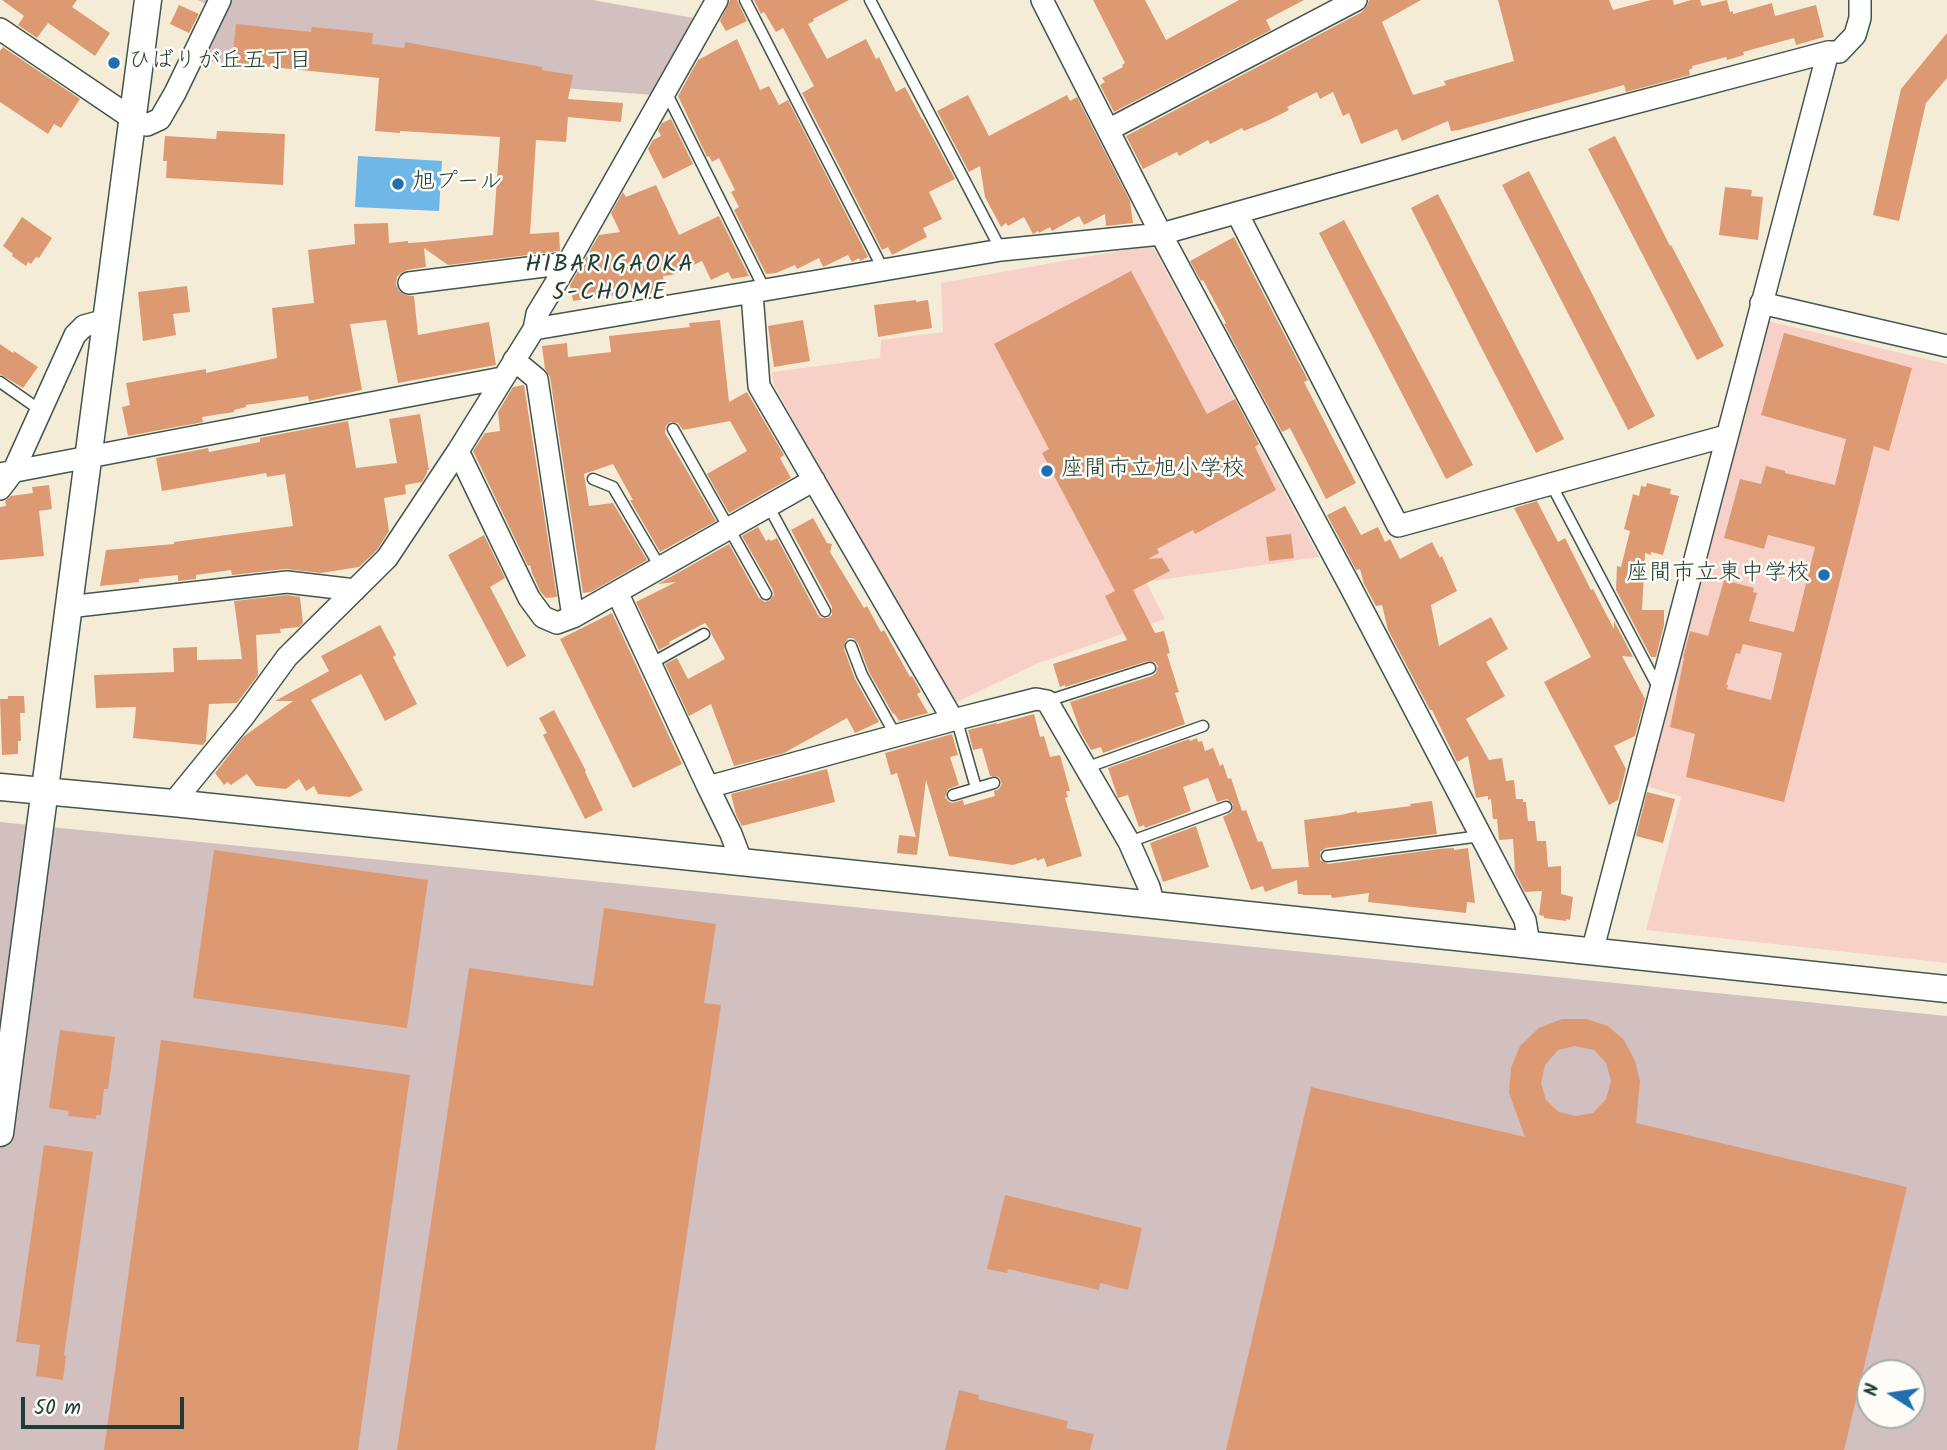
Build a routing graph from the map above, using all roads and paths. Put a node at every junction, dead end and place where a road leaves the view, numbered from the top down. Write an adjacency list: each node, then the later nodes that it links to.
1 (148, 0): 12 (street)
2 (220, 0): 12 (street)
3 (717, 0): 11 (street)
4 (745, 0): 18 (lane)
5 (870, 0): 16 (lane)
6 (1042, 0): 13 (street)
7 (1356, 0): 13 (street)
8 (1860, 0): 10 (street)
9 (0, 29): 12 (street)
10 (1828, 52): 14 (street); 21 (street)
11 (665, 90): 17 (street); 20 (lane)
12 (133, 119): 22 (street)
13 (1108, 130): 15 (street)
14 (1237, 213): 15 (street); 35 (street)
15 (1161, 234): 16 (street); 63 (street)
16 (1001, 250): 18 (street)
17 (568, 262): 19 (street); 23 (street)
18 (884, 271): 20 (street)
19 (409, 283)
20 (759, 292): 23 (street); 34 (street)
21 (1761, 303): 24 (street); 29 (street)
22 (106, 320): 27 (street); 31 (street)
23 (534, 329): 25 (street)
24 (1947, 346)
25 (508, 369): 30 (street); 31 (street); 44 (street)
26 (0, 382): 27 (lane)
27 (40, 410): 32 (street)
28 (673, 429): 37 (lane)
29 (1726, 436): 35 (street); 49 (street)
30 (458, 452): 39 (street); 44 (street)
31 (87, 457): 32 (street); 42 (street)
32 (3, 476)
33 (593, 479): 38 (lane)
34 (814, 480): 36 (street); 51 (street)
35 (1551, 484): 49 (lane)
36 (769, 507): 37 (street); 43 (lane)
37 (730, 528): 38 (street); 41 (lane)
38 (660, 567): 40 (street)
39 (355, 590): 42 (street); 61 (street)
40 (617, 592): 44 (street); 47 (street)
41 (766, 594)
42 (68, 607): 59 (street)
43 (825, 611)
44 (573, 617)
45 (704, 634): 47 (lane)
46 (851, 646): 53 (lane)
47 (650, 664): 57 (street)
48 (1150, 668): 50 (lane)
49 (1660, 690): 69 (street)
50 (1047, 701): 51 (street); 54 (street)
51 (953, 720): 53 (street); 58 (lane)
52 (1203, 726): 54 (lane)
53 (896, 736): 57 (street)
54 (1085, 768): 64 (street)
55 (995, 782): 58 (lane)
56 (0, 787): 59 (street)
57 (708, 787): 66 (street)
58 (976, 788): 60 (lane)
59 (44, 791): 61 (street); 71 (street)
60 (953, 795)
61 (173, 803): 66 (street)
62 (1226, 807): 64 (lane)
63 (1481, 836): 65 (lane); 68 (street)
64 (1129, 842): 67 (street)
65 (1327, 856)
66 (741, 863): 67 (street)
67 (1154, 905): 68 (street)
68 (1529, 944): 69 (street)
69 (1592, 951): 70 (street)
70 (1947, 989)
71 (0, 1133)

